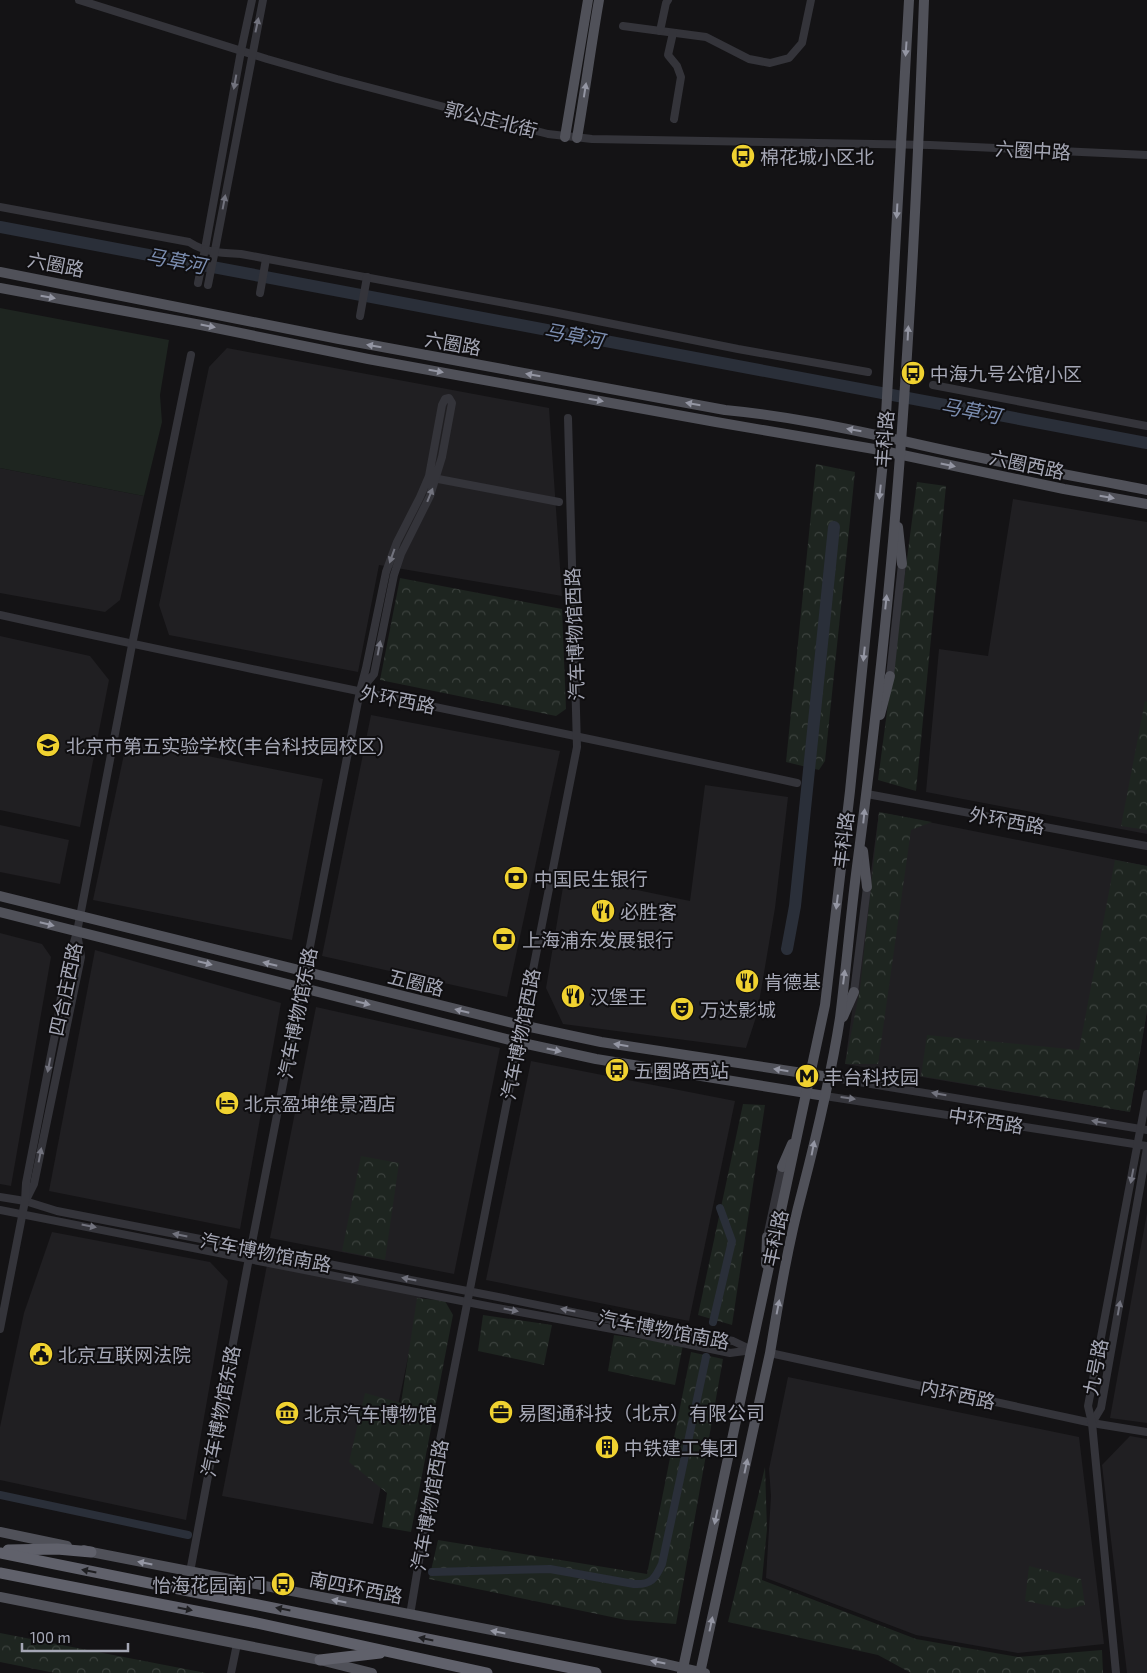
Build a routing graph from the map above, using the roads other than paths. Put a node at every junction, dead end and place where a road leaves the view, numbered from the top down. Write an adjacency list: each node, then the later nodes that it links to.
1 (79, 0): 13 (street, 郭公庄北街)
2 (252, 0): 13 (street)
3 (263, 0): 14 (street, one-way to 3)
4 (588, 0): 16 (main road)
5 (599, 0): 17 (main road, one-way to 5)
6 (668, 0): 11 (street)
7 (811, 0): 12 (street)
8 (909, 0): 18 (main road, 丰科路, one-way to 18)
9 (924, 0): 19 (main road, 丰科路)
10 (623, 26): 11 (street)
11 (660, 31): 12 (street)
12 (673, 33): 15 (street)
13 (240, 51): 14 (street, 郭公庄北街); 25 (street, one-way to 25, bridge)
14 (251, 54): 16 (street, 郭公庄北街); 26 (street, one-way to 14, bridge)
15 (674, 119)
16 (565, 137): 17 (street, 郭公庄北街)
17 (577, 138): 18 (street, 郭公庄北街)
18 (900, 145): 19 (street, 郭公庄北街); 35 (main road, 丰科路, one-way to 35)
19 (919, 145): 20 (street, 六圈中路); 36 (main road, 丰科路, one-way to 19)
20 (1147, 155)
21 (0, 207): 22 (street)
22 (266, 259): 24 (street); 28 (street, bridge)
23 (0, 272): 35 (main road, 六圈路, one-way to 23)
24 (367, 278): 29 (street); 31 (street)
25 (198, 283)
26 (208, 285)
27 (0, 288): 37 (main road, 六圈路, one-way to 37)
28 (260, 293)
29 (360, 316)
30 (191, 355): 46 (street)
31 (868, 372)
32 (933, 385): 34 (street)
33 (568, 418): 50 (street, 汽车博物馆西路)
34 (1147, 426)
35 (885, 436): 36 (main road, 六圈路); 37 (main road, 丰科路)
36 (901, 440): 38 (main road, 丰科路); 40 (main road, 六圈西路)
37 (884, 451): 38 (main road, 六圈路); 66 (main road, 丰科路, one-way to 66)
38 (900, 455): 42 (main road, 六圈西路, one-way to 42); 43 (main road, 丰科路)
39 (432, 478): 39 (street); 41 (street); 48 (street)
40 (1147, 490)
41 (559, 502)
42 (1147, 504)
43 (896, 507): 44 (main road); 49 (main road, 丰科路, one-way to 43)
44 (902, 564): 47 (street)
45 (0, 615): 46 (street, 外环西路)
46 (132, 645): 48 (street, 外环西路); 58 (street)
47 (890, 676): 49 (main road)
48 (360, 691): 50 (street, 外环西路); 60 (street, 汽车博物馆东路)
49 (873, 732): 52 (main road, 丰科路)
50 (576, 735): 51 (street, 外环西路); 63 (street, 汽车博物馆西路)
51 (797, 783)
52 (867, 794): 53 (main road, 丰科路, one-way to 52); 54 (street, 外环西路)
53 (862, 837): 55 (main road); 64 (main road, 丰科路, one-way to 53)
54 (1147, 846)
55 (867, 887): 62 (street, 丰科路)
56 (0, 896): 58 (main road, 五圈路)
57 (0, 912): 59 (main road, 五圈路, one-way to 59)
58 (80, 915): 59 (street); 60 (main road, 五圈路, one-way to 58)
59 (77, 932): 61 (main road, 五圈路, one-way to 61); 77 (street, 四合庄西路, one-way to 77); 77 (street, 四合庄西路, one-way to 59)
60 (305, 973): 61 (street, 汽车博物馆东路); 63 (main road, 五圈路, one-way to 60)
61 (301, 988): 65 (main road, 五圈路, one-way to 65); 81 (street, 汽车博物馆东路)
62 (854, 992): 64 (main road)
63 (521, 1025): 65 (street, 汽车博物馆西路); 66 (main road, 五圈路, one-way to 63)
64 (838, 1029): 67 (main road, 丰科路)
65 (518, 1042): 68 (main road, 五圈路, one-way to 68); 84 (street, 汽车博物馆西路)
66 (811, 1074): 67 (main road, 五圈路); 68 (main road, 丰科路)
67 (830, 1078): 70 (main road, 丰科路); 71 (street, 中环西路, one-way to 67)
68 (807, 1092): 70 (main road, 五圈路); 72 (main road, 丰科路)
69 (1147, 1094): 71 (street, 九号路)
70 (825, 1096): 73 (street, 中环西路, one-way to 73); 88 (main road, 丰科路, one-way to 70)
71 (1144, 1129): 73 (street, 九号路)
72 (799, 1130): 75 (main road); 83 (main road, 丰科路)
73 (1138, 1144): 74 (street, 中环西路); 89 (street, 九号路, one-way to 89)
74 (1147, 1147): 89 (street, 九号路, one-way to 74)
75 (782, 1167): 80 (street, 丰科路)
76 (0, 1197): 77 (street, 汽车博物馆南路)
77 (25, 1201): 79 (street, 四合庄西路); 81 (street, 汽车博物馆南路, one-way to 77)
78 (0, 1210): 79 (street, 汽车博物馆南路)
79 (23, 1214): 82 (street, 汽车博物馆南路, one-way to 82); 86 (street, 四合庄西路)
80 (767, 1237): 83 (main road)
81 (250, 1248): 82 (street, 汽车博物馆东路); 84 (street, 汽车博物馆南路, one-way to 81)
82 (249, 1258): 85 (street, 汽车博物馆南路, one-way to 85); 94 (street, 汽车博物馆东路)
83 (768, 1277): 87 (main road, 丰科路)
84 (470, 1291): 85 (street, 汽车博物馆西路); 87 (street, 汽车博物馆南路, one-way to 84)
85 (468, 1302): 87 (street, 汽车博物馆南路, one-way to 87); 97 (street, 汽车博物馆西路)
86 (0, 1329)
87 (752, 1350): 101 (main road, 丰科路, one-way to 101)
88 (770, 1353): 89 (street, 内环西路); 106 (main road, 丰科路, one-way to 88)
89 (1092, 1423): 90 (street, 内环西路); 107 (street)
90 (1147, 1432)
91 (0, 1532): 93 (main road, 南四环西路)
92 (0, 1551): 93 (highway); 105 (highway, 南四环西路, one-way to 92)
93 (91, 1552): 94 (main road, 南四环西路, one-way to 93)
94 (190, 1572): 97 (main road, 南四环西路, one-way to 94)
95 (0, 1573): 99 (highway, one-way to 99)
96 (0, 1597): 98 (main road)
97 (410, 1615): 101 (main road, 南四环西路, one-way to 97)
98 (237, 1644): 100 (main road); 102 (street)
99 (389, 1652): 100 (highway); 104 (highway)
100 (320, 1660): 103 (main road)
101 (683, 1671): 106 (main road, 南四环西路)
102 (231, 1673)
103 (372, 1673)
104 (487, 1673)
105 (596, 1673)
106 (702, 1673)
107 (1116, 1673)

